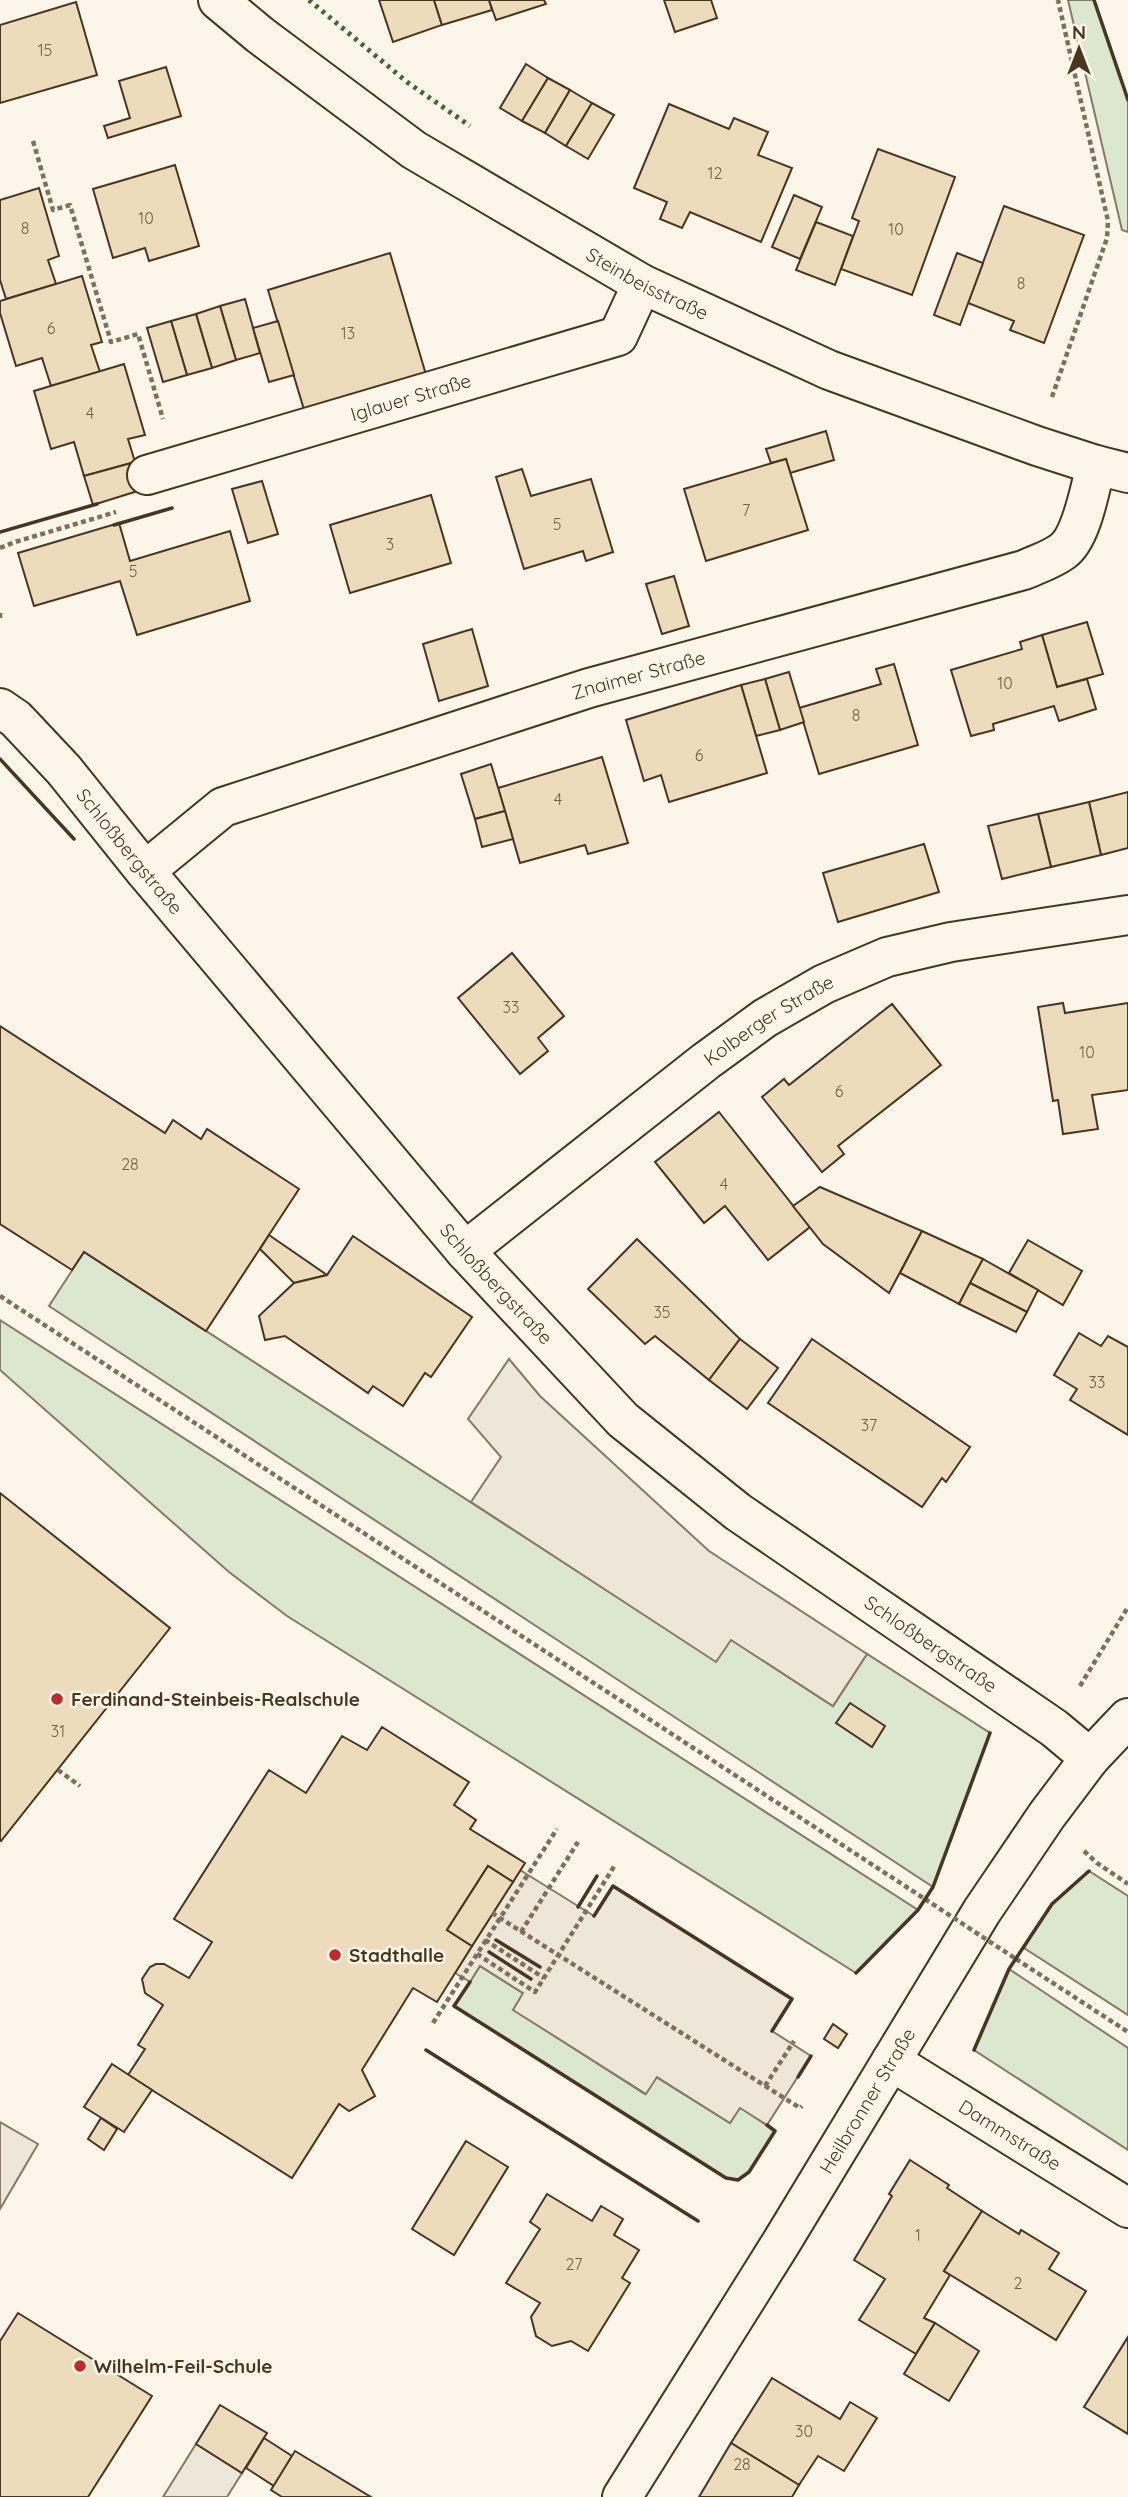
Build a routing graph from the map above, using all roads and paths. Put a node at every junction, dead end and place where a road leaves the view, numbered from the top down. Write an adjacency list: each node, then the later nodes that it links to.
1 (218, 0): 4 (street, Steinbeisstraße)
2 (1058, 0): 5 (path)
3 (33, 141): 7 (path)
4 (642, 284): 6 (street, Steinbeisstraße); 7 (street, Iglauer Straße)
5 (1051, 401)
6 (1112, 469): 13 (street, Znaimer Straße)
7 (163, 471)
8 (117, 511): 9 (path)
9 (0, 548)
10 (0, 612): 11 (path)
11 (0, 620)
12 (0, 708): 13 (street, Schloßbergstraße)
13 (145, 871): 15 (street, Schloßbergstraße)
14 (1128, 915): 15 (street, Kolberger Straße)
15 (465, 1251): 19 (street, Schloßbergstraße)
16 (0, 1296): 36 (path, bridge)
17 (1128, 1607): 19 (path)
18 (1128, 1718): 20 (street, Heilbronner Straße)
19 (1054, 1728): 20 (street, Schloßbergstraße)
20 (1090, 1758): 38 (street, Heilbronner Straße)
21 (58, 1770): 22 (path)
22 (80, 1786)
23 (557, 1829): 29 (path)
24 (578, 1842): 30 (path)
25 (1097, 1863): 27 (path)
26 (615, 1865): 33 (path)
27 (1128, 1884)
28 (492, 1913): 29 (path)
29 (500, 1918): 30 (path); 31 (path)
30 (521, 1932): 33 (path)
31 (485, 1941): 32 (path); 34 (path)
32 (477, 1954): 34 (path); 35 (path)
33 (558, 1955): 34 (path); 39 (path)
34 (544, 1978)
35 (433, 2024)
36 (1128, 2032)
37 (794, 2041): 39 (path)
38 (891, 2061): 41 (street, Dammstraße); 42 (street, Heilbronner Straße)
39 (765, 2086): 40 (path)
40 (800, 2108)
41 (1128, 2208)
42 (622, 2497)

